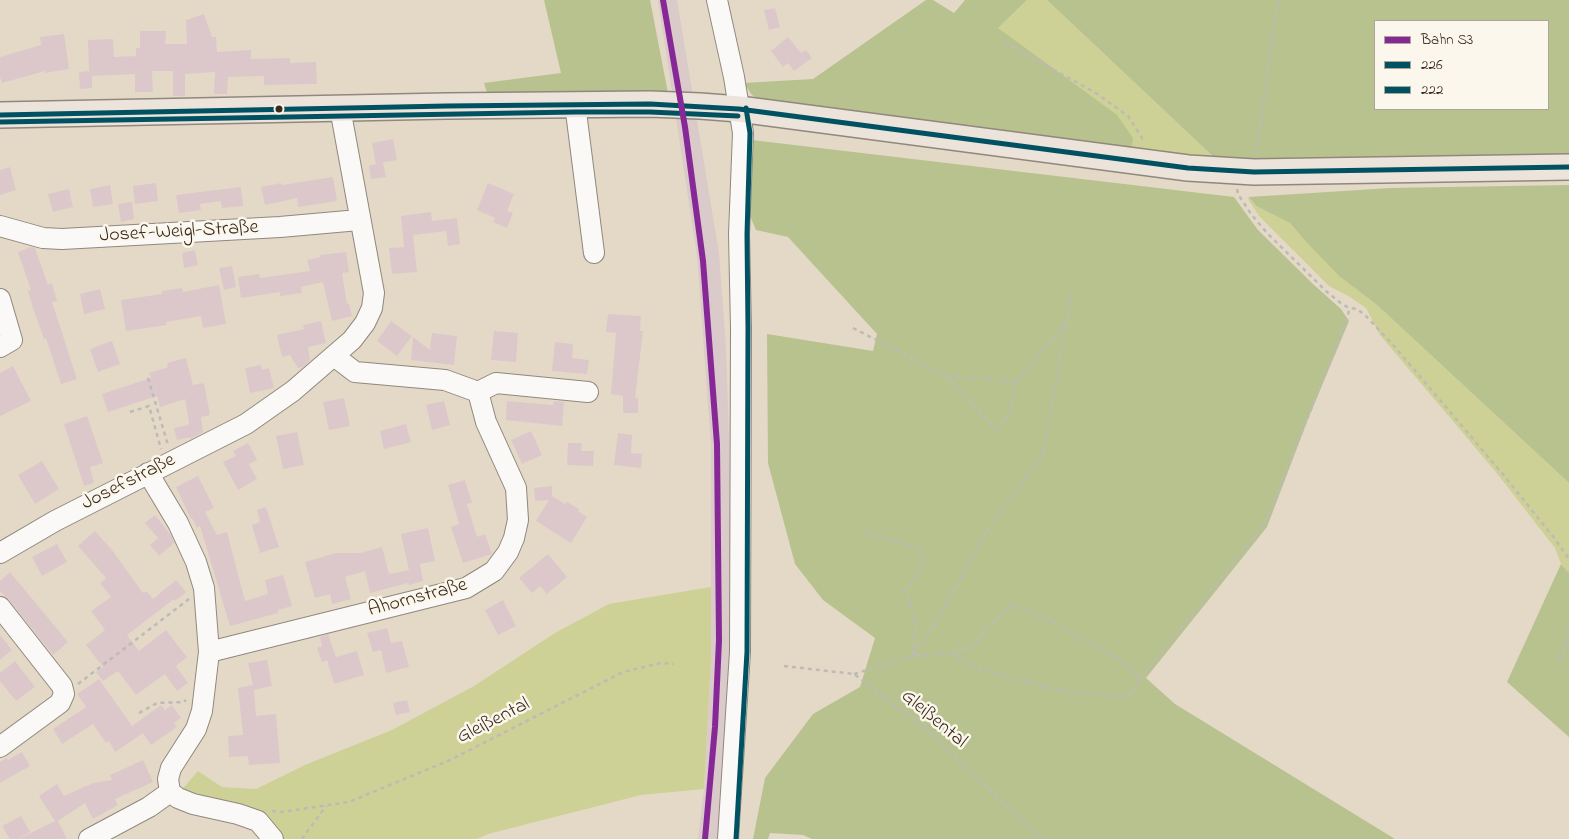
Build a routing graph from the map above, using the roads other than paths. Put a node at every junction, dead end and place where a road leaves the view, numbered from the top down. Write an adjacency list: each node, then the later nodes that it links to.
1 (717, 0): 4 (street)
2 (575, 104): 3 (main road); 4 (main road); 9 (street)
3 (340, 108): 5 (main road); 7 (street, Josefstraße)
4 (739, 109): 6 (main road); 23 (street)
5 (0, 115)
6 (1569, 167)
7 (359, 220): 8 (street, Josef-Weigl-Straße); 12 (street, Josefstraße)
8 (0, 226)
9 (594, 253)
10 (0, 298): 11 (street)
11 (0, 347)
12 (334, 356): 13 (street); 15 (street, Josefstraße)
13 (478, 392): 14 (street); 18 (street, Ahornstraße)
14 (588, 392)
15 (162, 466): 16 (street, Josefstraße); 18 (street)
16 (0, 553)
17 (0, 607): 19 (street)
18 (209, 652): 20 (street)
19 (0, 747)
20 (170, 792): 21 (street); 22 (street)
21 (89, 839)
22 (273, 839)
23 (728, 839)

